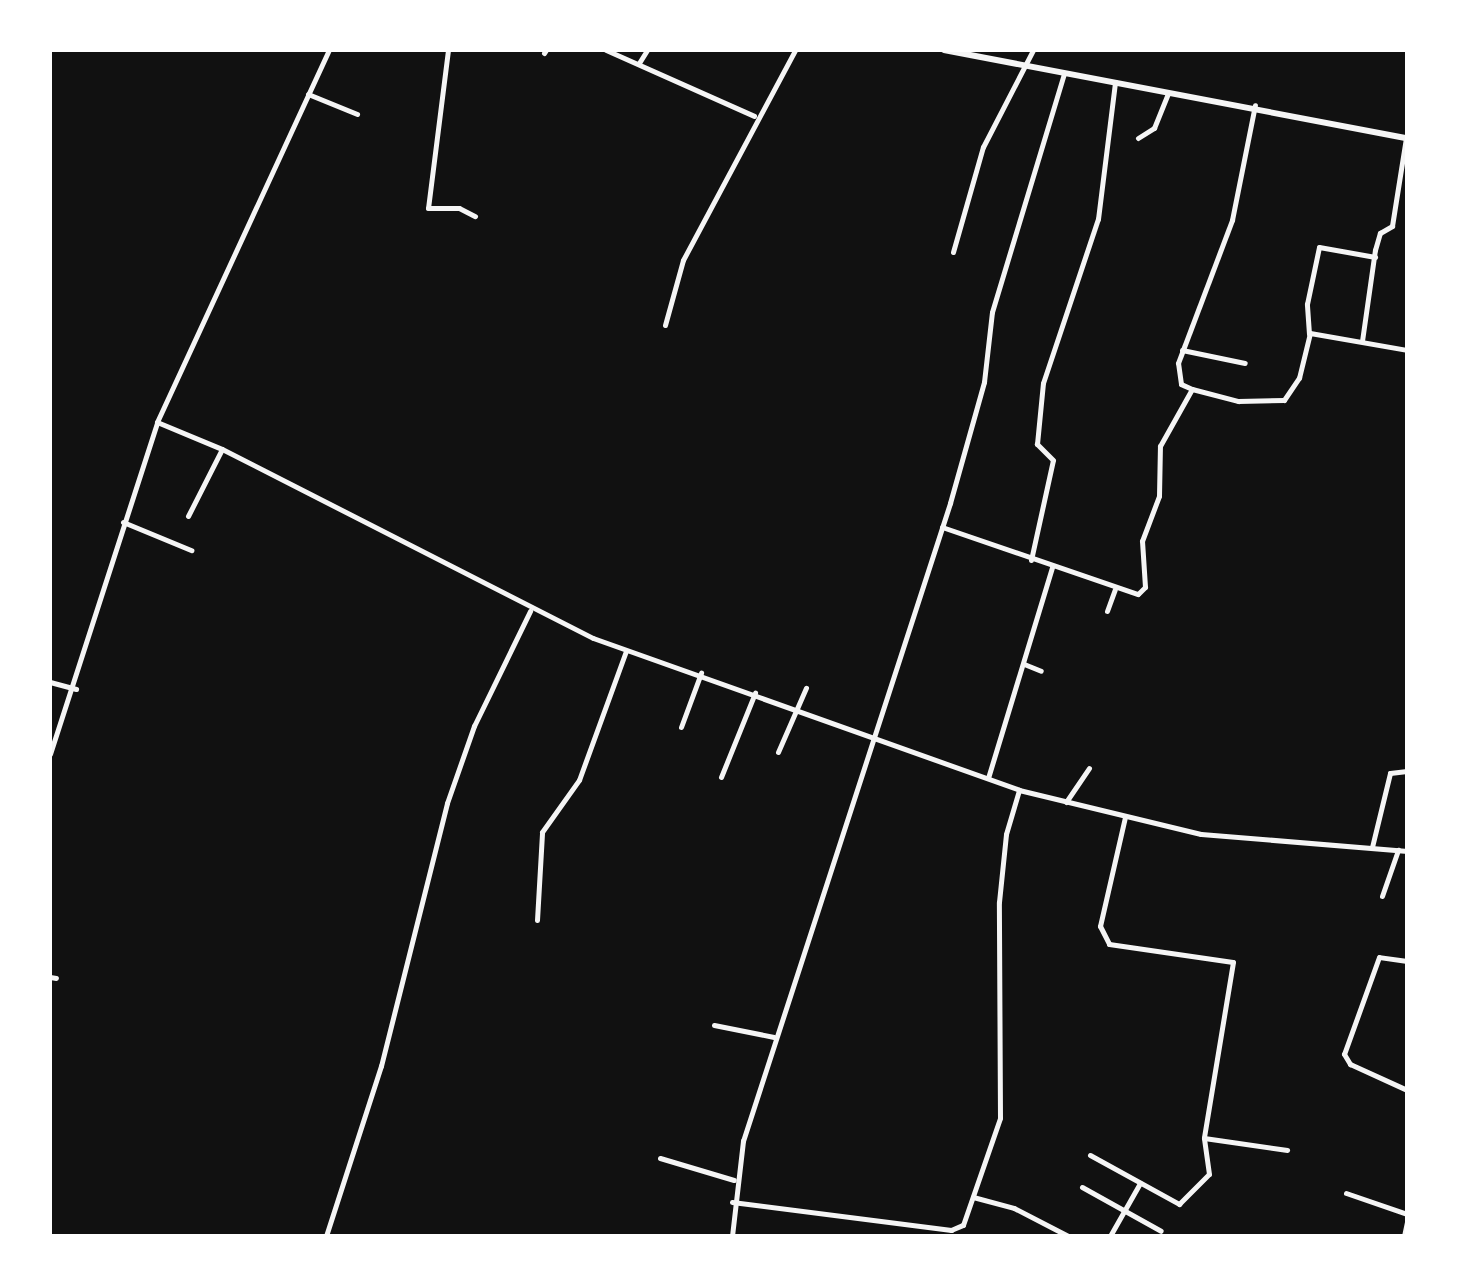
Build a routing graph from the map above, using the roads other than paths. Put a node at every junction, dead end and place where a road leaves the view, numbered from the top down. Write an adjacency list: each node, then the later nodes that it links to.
1 (329, 50): 13 (street)
2 (448, 50): 19 (street)
3 (606, 50): 8 (street)
4 (647, 50): 8 (street)
5 (794, 50): 16 (street)
6 (944, 50): 9 (main road)
7 (1033, 50): 9 (street)
8 (639, 63): 16 (street)
9 (1026, 67): 10 (main road); 20 (street)
10 (1064, 74): 11 (main road); 33 (street)
11 (1115, 82): 12 (main road); 35 (street)
12 (1169, 90): 14 (main road); 17 (street)
13 (308, 94): 15 (street); 29 (street)
14 (1255, 105): 18 (main road); 25 (street)
15 (357, 114)
16 (756, 116): 22 (street)
17 (1138, 138)
18 (1406, 138): 21 (street)
19 (475, 216)
20 (953, 252)
21 (1374, 256): 23 (street); 24 (street)
22 (665, 326)
23 (1309, 334): 24 (street); 28 (street)
24 (1362, 340): 26 (street)
25 (1182, 350): 27 (street); 28 (street)
26 (1407, 350)
27 (1245, 363)
28 (1192, 389): 37 (street)
29 (157, 422): 30 (street); 32 (street)
30 (222, 448): 31 (street); 38 (street)
31 (188, 516)
32 (123, 522): 34 (street); 46 (street)
33 (942, 527): 35 (street); 50 (street)
34 (191, 550)
35 (1031, 561): 36 (street)
36 (1052, 568): 37 (street); 41 (street)
37 (1115, 589): 39 (street)
38 (530, 611): 40 (street); 83 (street)
39 (1107, 611)
40 (626, 651): 43 (street); 64 (street)
41 (1024, 664): 42 (street); 56 (street)
42 (1041, 670)
43 (701, 674): 47 (street); 49 (street)
44 (50, 682): 46 (street)
45 (806, 688): 48 (street)
46 (76, 689): 52 (street)
47 (754, 693): 48 (street); 55 (street)
48 (796, 709): 50 (street); 51 (street)
49 (681, 727)
50 (878, 738): 56 (street); 67 (street)
51 (778, 752)
52 (50, 754)
53 (1090, 768): 58 (street)
54 (1407, 771): 60 (street)
55 (721, 777)
56 (988, 778): 57 (street)
57 (1019, 790): 58 (street); 77 (street)
58 (1066, 802): 59 (street)
59 (1125, 817): 60 (street); 69 (street)
60 (1372, 847): 61 (street)
61 (1398, 850): 62 (street); 63 (street)
62 (1407, 852)
63 (1382, 896)
64 (537, 920)
65 (1407, 960): 68 (street)
66 (714, 1025): 67 (street)
67 (774, 1037): 73 (street)
68 (1407, 1090)
69 (1204, 1138): 70 (street); 74 (street)
70 (1288, 1150)
71 (1090, 1155): 74 (street)
72 (660, 1158): 73 (street)
73 (734, 1180): 78 (street)
74 (1140, 1184): 79 (street)
75 (1082, 1187): 79 (street)
76 (1346, 1193): 80 (street)
77 (973, 1197): 78 (street); 85 (street)
78 (732, 1202): 84 (street)
79 (1124, 1211): 82 (street); 86 (street)
80 (1407, 1214)
81 (1407, 1222): 87 (street)
82 (1161, 1232)
83 (326, 1236)
84 (732, 1236)
85 (1068, 1236)
86 (1110, 1236)
87 (1404, 1236)

